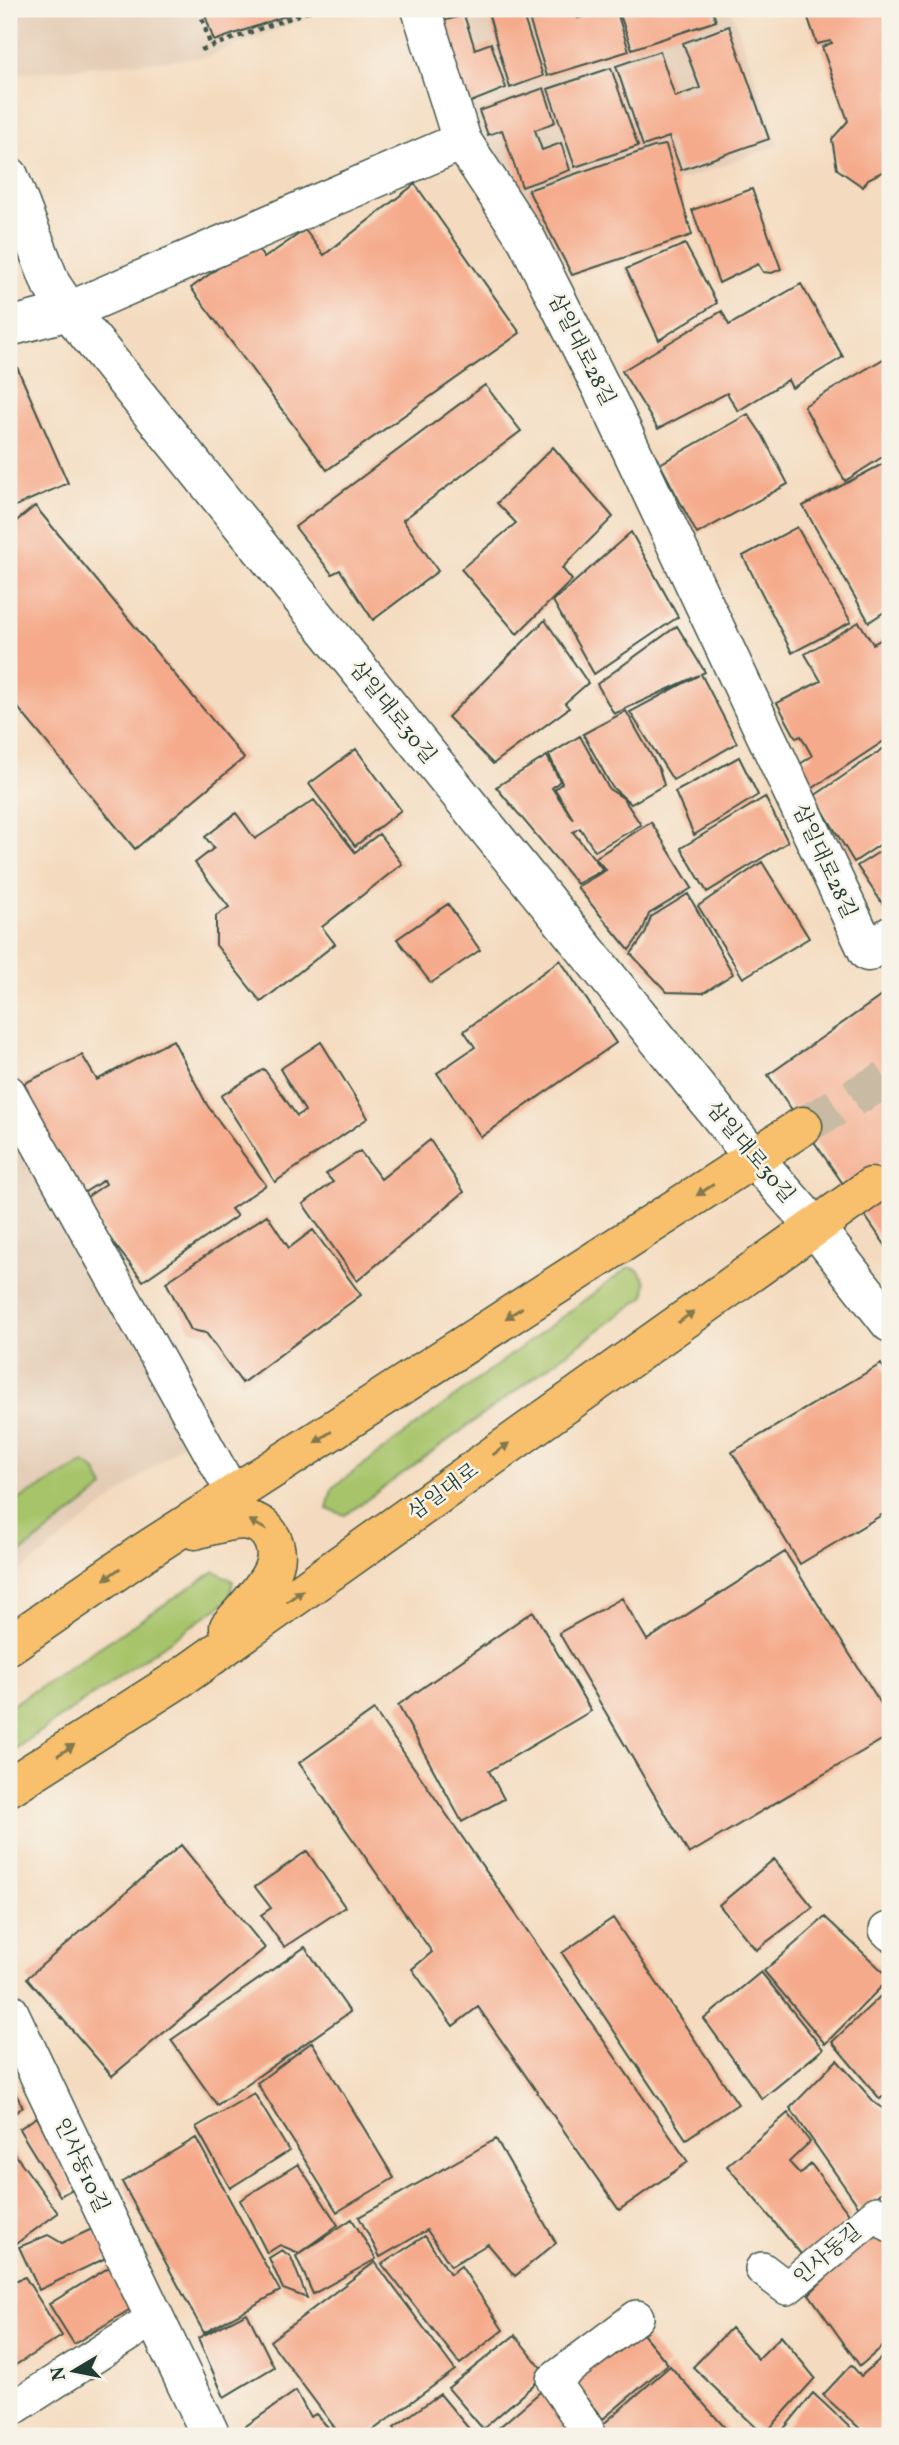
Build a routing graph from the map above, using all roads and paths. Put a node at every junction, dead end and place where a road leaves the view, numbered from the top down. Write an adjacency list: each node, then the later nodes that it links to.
1 (199, 9): 4 (path)
2 (315, 9): 4 (path)
3 (421, 9): 6 (street, 삼일대로28길)
4 (211, 47): 5 (path)
5 (201, 50)
6 (462, 141): 8 (street); 10 (street, 삼일대로28길)
7 (9, 176): 8 (street, 삼일대로30길)
8 (69, 311): 9 (street); 13 (street, 삼일대로30길)
9 (9, 327)
10 (879, 944)
11 (9, 1092): 17 (lane)
12 (803, 1126): 13 (main road)
13 (754, 1158): 15 (street, 삼일대로30길); 17 (main road, one-way to 17)
14 (871, 1187): 15 (main road, 삼일대로)
15 (814, 1226): 16 (street, 삼일대로30길); 20 (main road, 삼일대로, one-way to 15)
16 (890, 1323)
17 (234, 1495): 18 (main road)
18 (144, 1552): 19 (main road, one-way to 19); 20 (main road, one-way to 18)
19 (9, 1646)
20 (185, 1675): 21 (main road, 삼일대로, one-way to 20)
21 (9, 1787)
22 (9, 2011): 26 (street, 인사동10길)
23 (890, 2225): 24 (lane, 인사동길)
24 (762, 2269)
25 (637, 2317): 28 (lane)
26 (154, 2318): 27 (lane); 29 (street, 인사동10길)
27 (9, 2411)
28 (587, 2434)
29 (211, 2436)

